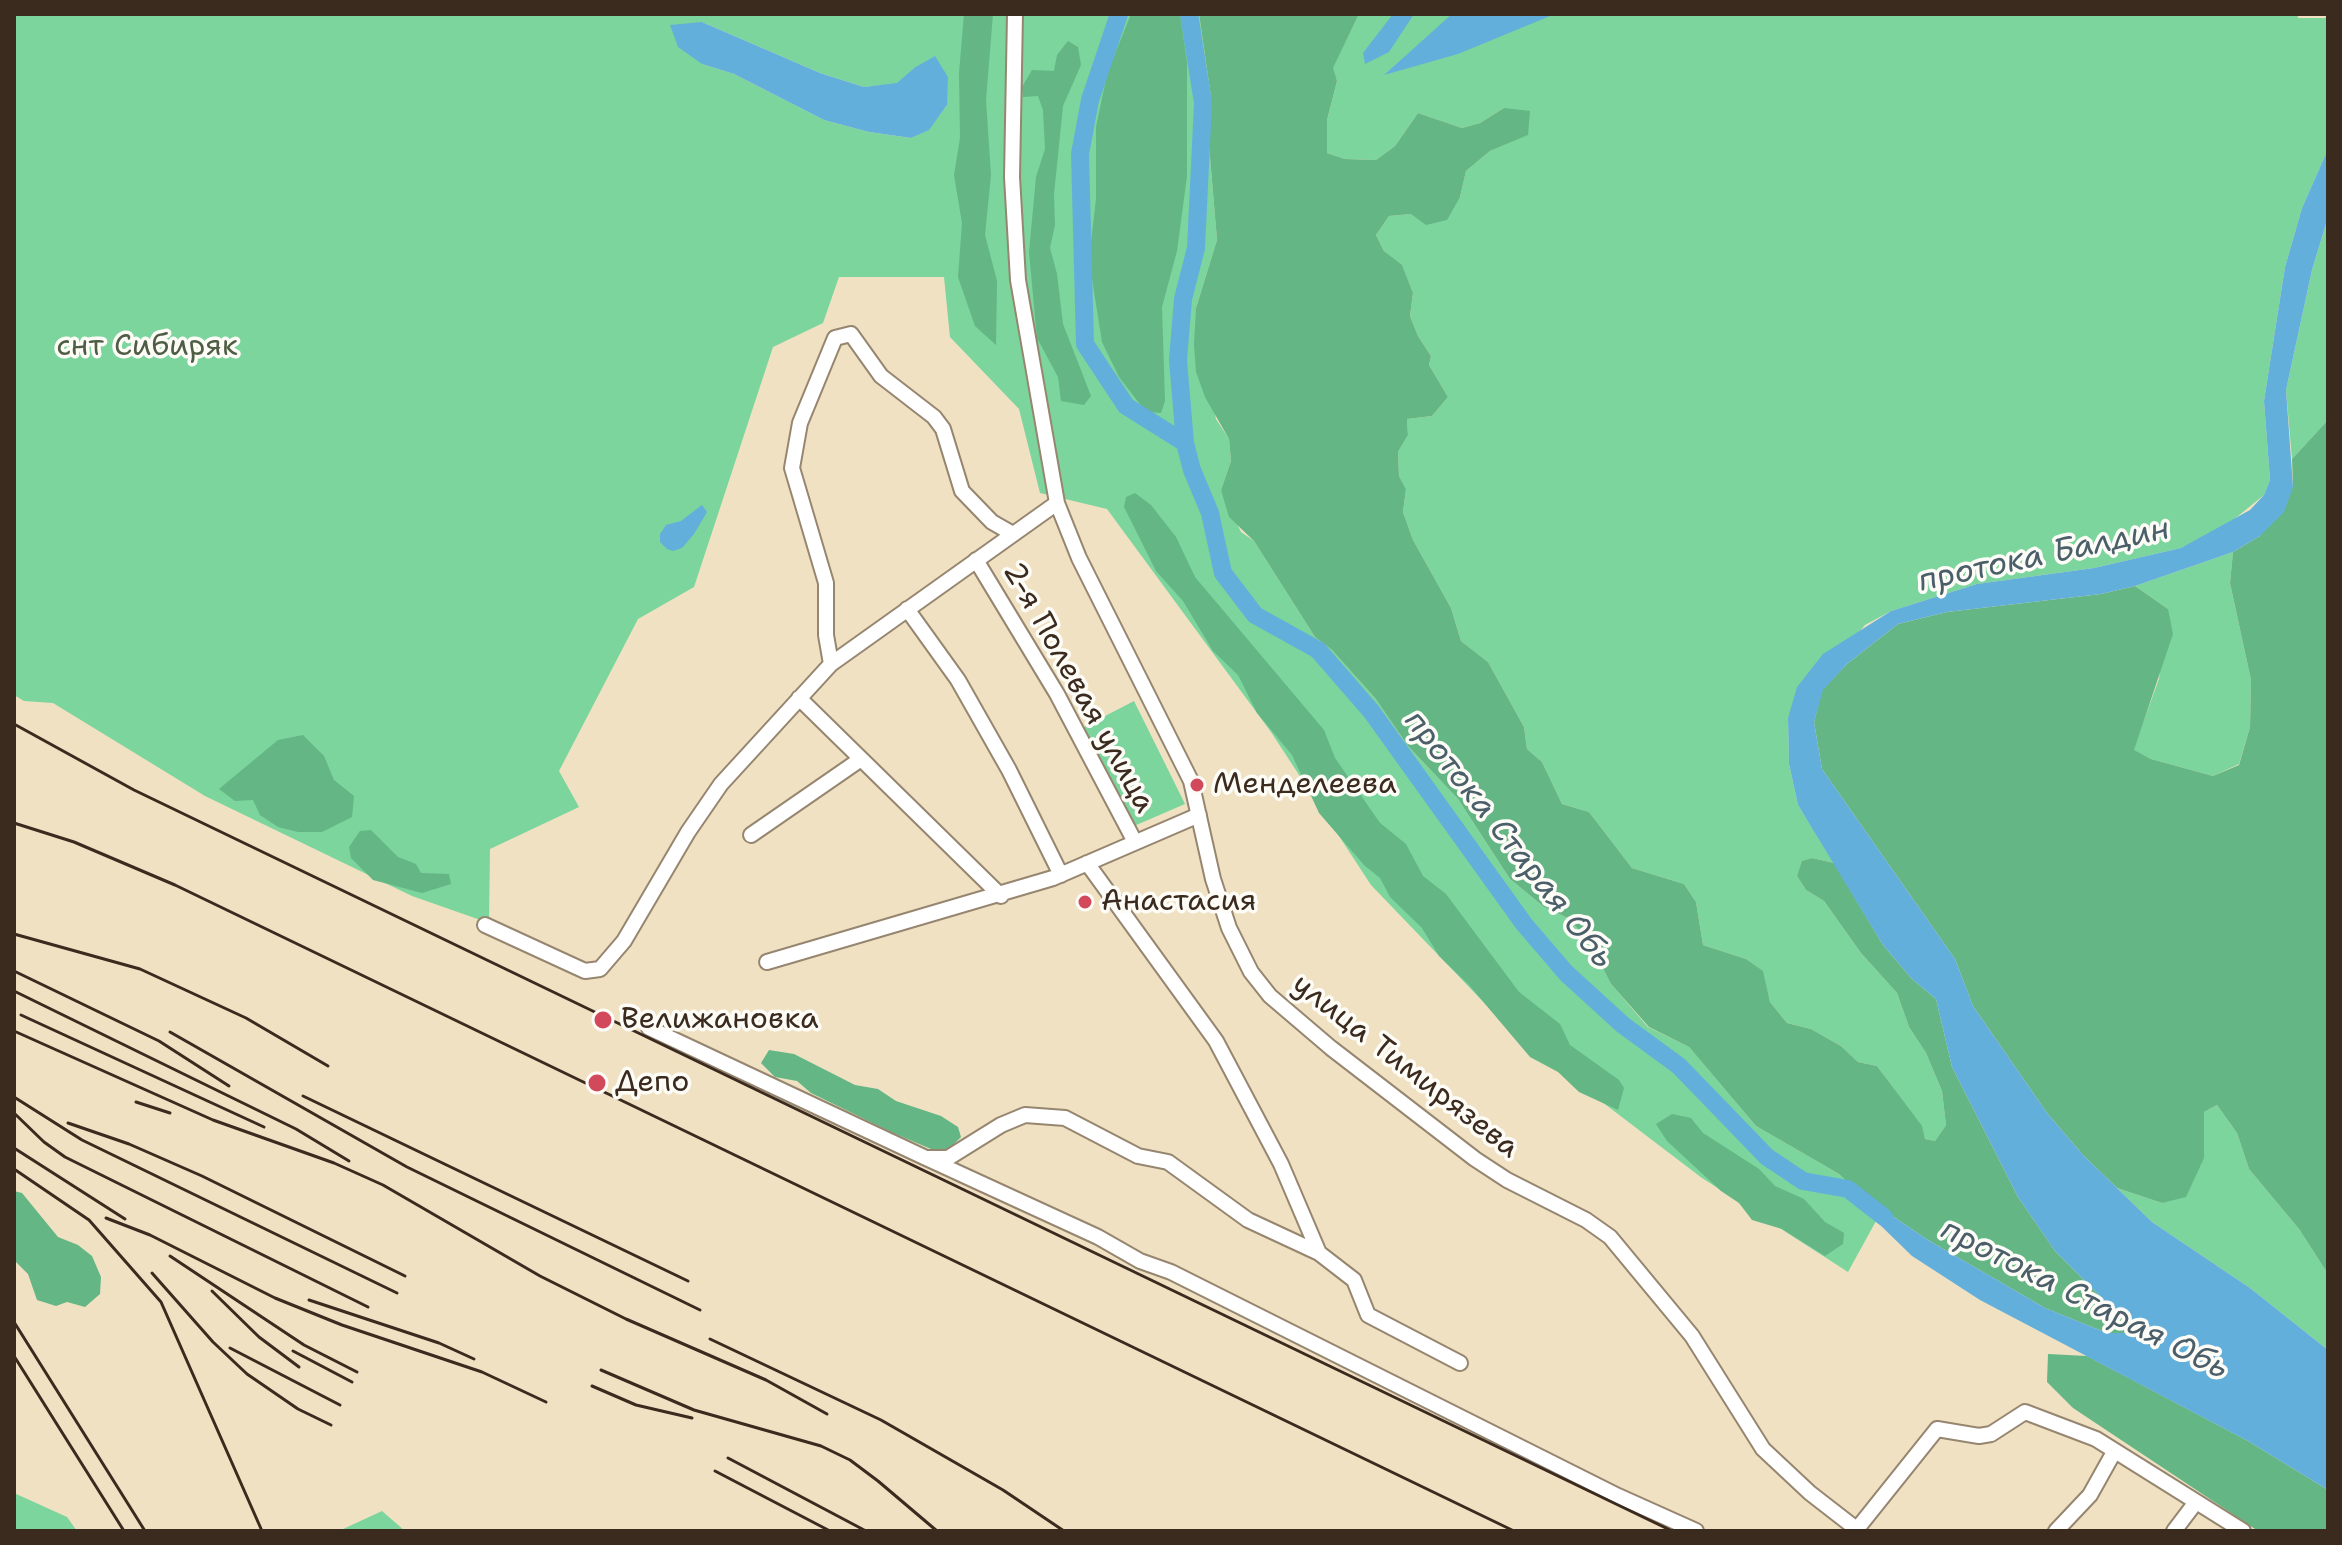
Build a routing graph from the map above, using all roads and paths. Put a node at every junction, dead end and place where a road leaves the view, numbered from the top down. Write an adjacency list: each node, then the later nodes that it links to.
1 (1015, 14): 2 (street, улица Тимирязева)
2 (1057, 503): 3 (street); 9 (street, улица Тимирязева)
3 (1013, 534): 4 (street); 6 (street)
4 (976, 560): 5 (street); 11 (street, 2-я Полевая улица)
5 (907, 609): 6 (street); 13 (street)
6 (831, 664): 7 (street)
7 (799, 698): 8 (street); 15 (street)
8 (861, 759): 10 (street); 14 (street)
9 (1199, 815): 11 (street); 23 (street, улица Тимирязева)
10 (751, 835)
11 (1135, 842): 12 (street)
12 (1087, 863): 13 (street); 19 (street)
13 (1061, 875): 14 (street)
14 (1001, 896): 16 (street)
15 (485, 925)
16 (767, 962)
17 (649, 1028): 18 (street)
18 (926, 1158): 19 (street); 24 (street)
19 (1319, 1253): 20 (street)
20 (1460, 1363)
21 (2114, 1452): 22 (street); 23 (street); 25 (street)
22 (2196, 1502): 26 (street); 27 (street)
23 (1858, 1530)
24 (1696, 1531)
25 (2056, 1531)
26 (2174, 1531)
27 (2243, 1531)

